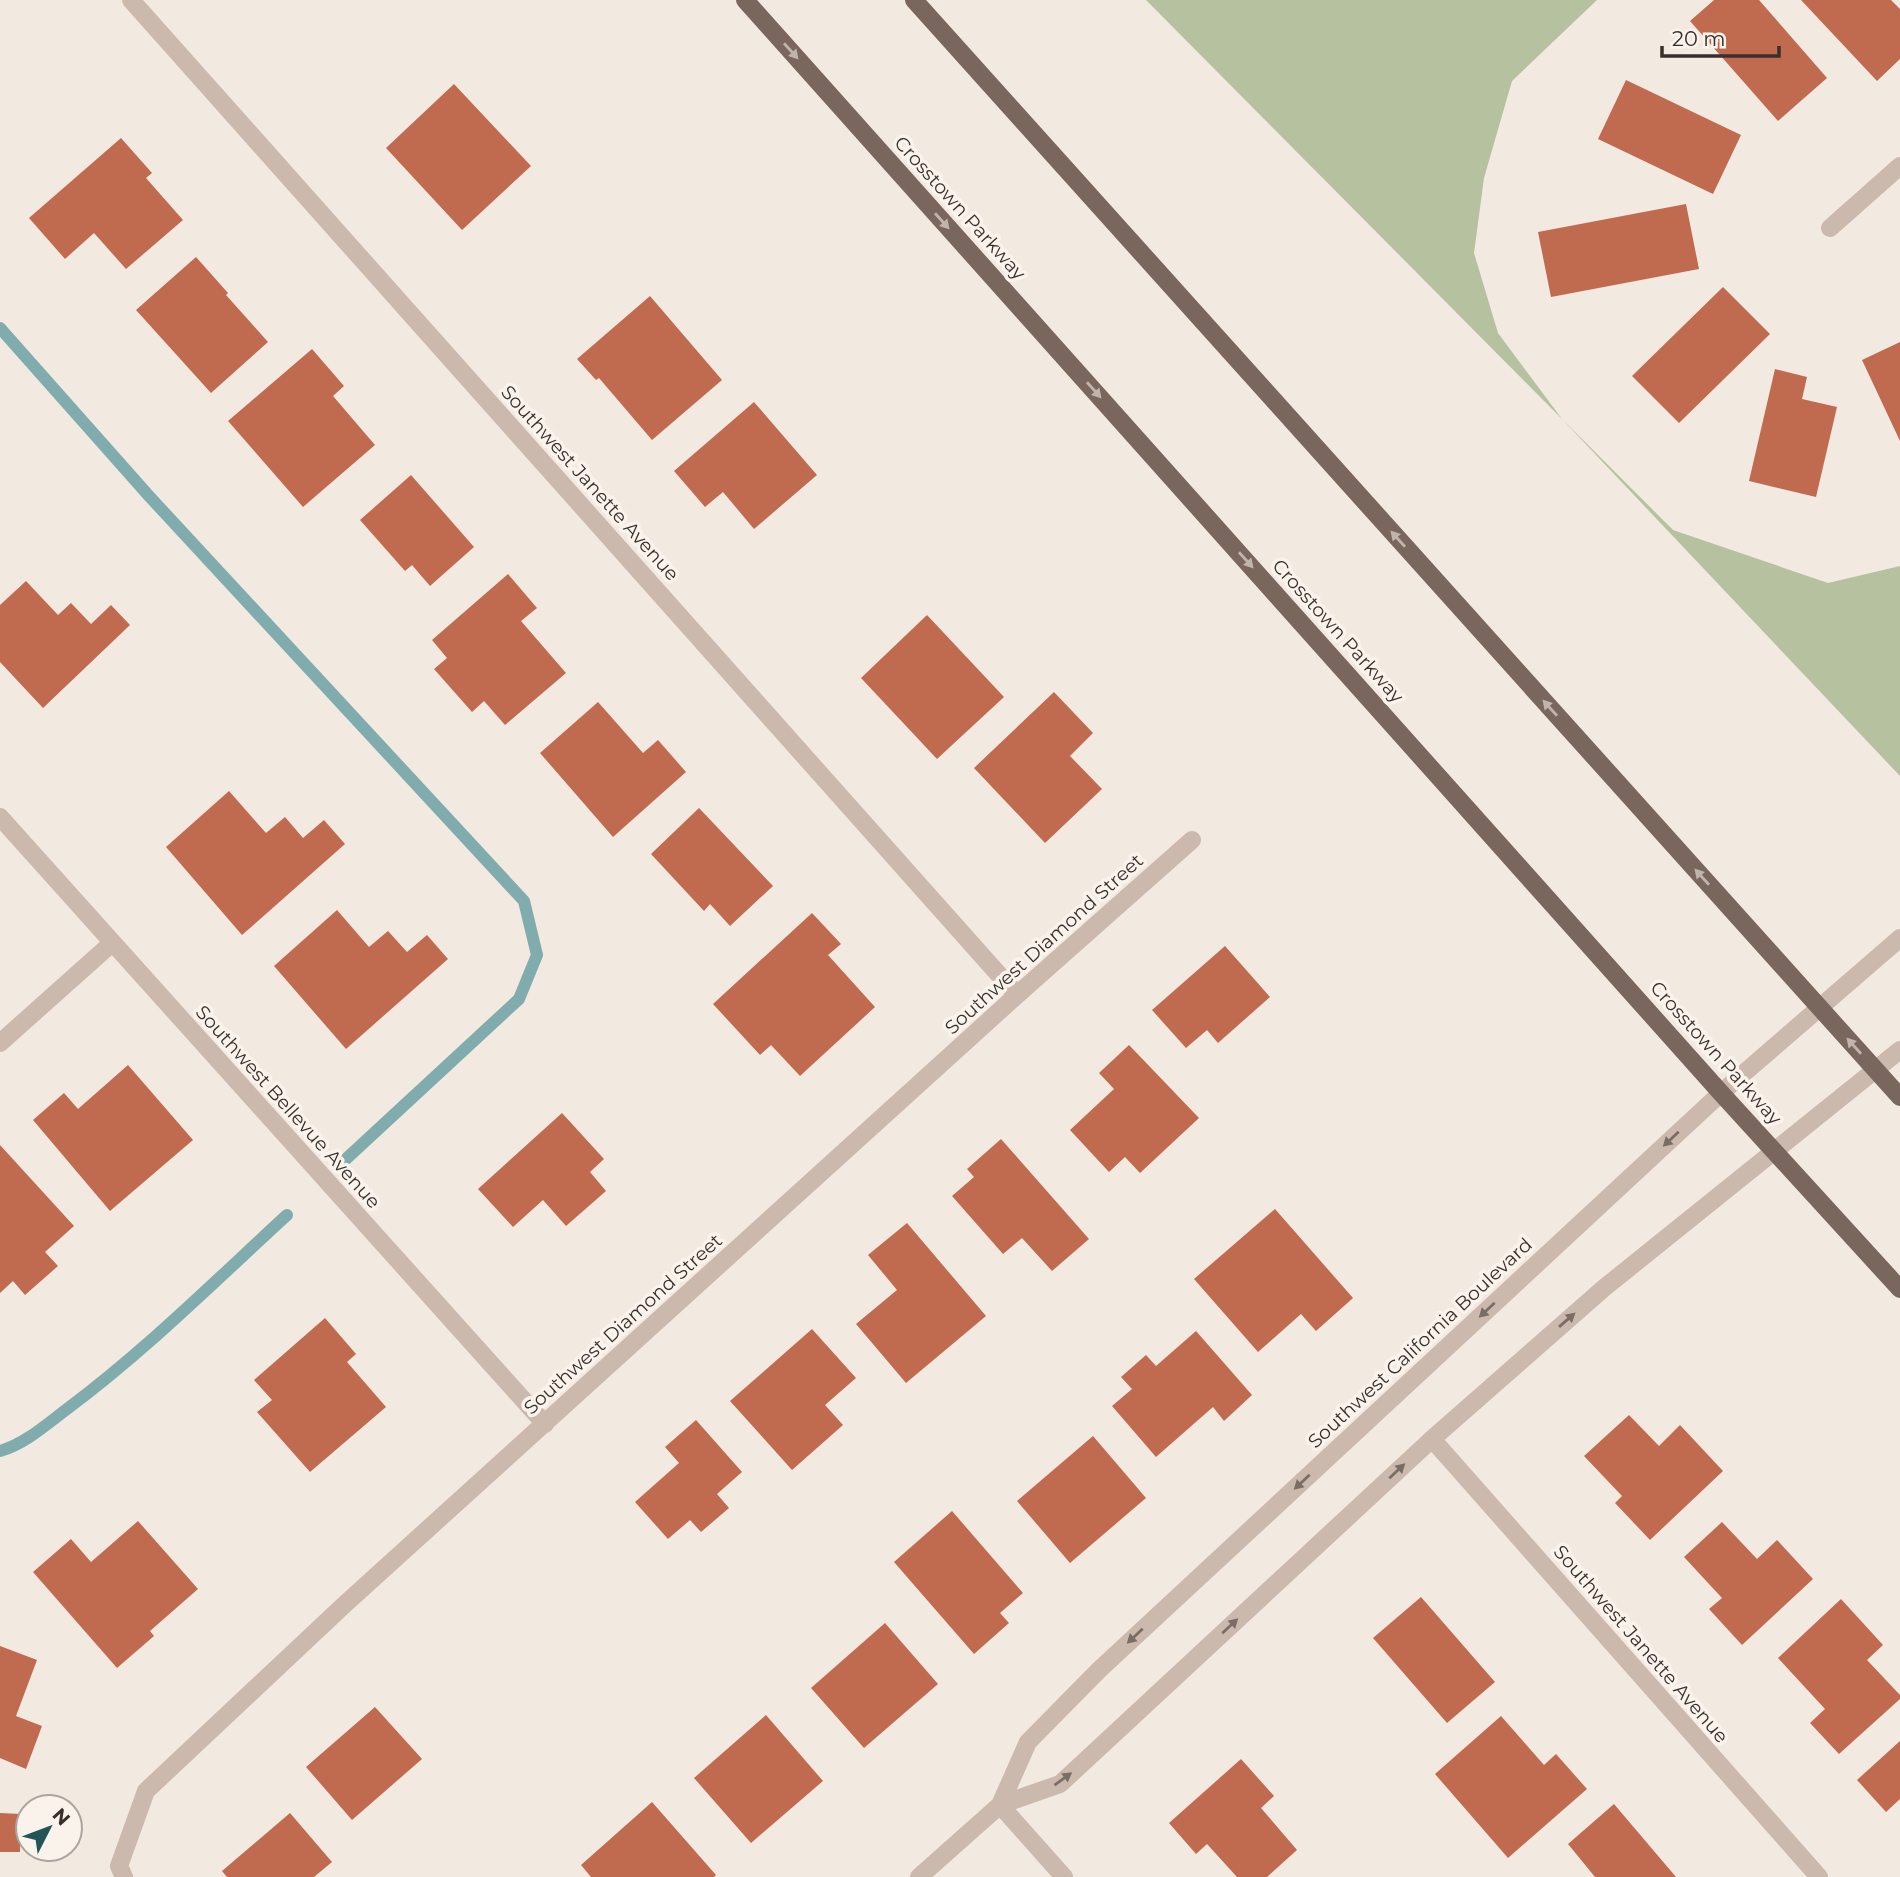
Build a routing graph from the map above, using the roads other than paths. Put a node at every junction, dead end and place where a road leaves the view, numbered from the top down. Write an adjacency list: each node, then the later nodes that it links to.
1 (131, 0): 10 (street, Southwest Janette Avenue)
2 (745, 0): 15 (main road, Crosstown Parkway, one-way to 15)
3 (914, 0): 11 (main road, one-way to 3)
4 (1900, 166): 5 (street)
5 (1830, 228)
6 (0, 817): 9 (street, Southwest Bellevue Avenue)
7 (1192, 840): 10 (street, Southwest Diamond Street)
8 (1900, 938): 11 (street, Southwest California Boulevard)
9 (112, 943): 12 (street); 19 (street, Southwest Bellevue Avenue)
10 (1017, 995): 19 (street, Southwest Diamond Street)
11 (1820, 1008): 14 (main road, one-way to 11); 15 (street, Southwest California Boulevard)
12 (0, 1044)
13 (1900, 1050): 14 (street, Southwest California Boulevard)
14 (1875, 1069): 16 (main road); 17 (street, Southwest California Boulevard)
15 (1721, 1093): 17 (main road, Crosstown Parkway); 21 (street, Southwest California Boulevard, one-way to 21)
16 (1900, 1097)
17 (1774, 1149): 18 (main road, Crosstown Parkway); 20 (street, Southwest California Boulevard, one-way to 17)
18 (1900, 1289)
19 (545, 1424): 22 (street, Southwest Diamond Street)
20 (1432, 1439): 21 (street, Southwest California Boulevard, one-way to 20); 25 (street, Southwest Janette Avenue)
21 (1000, 1805): 23 (street, Southwest California Boulevard); 24 (street)
22 (121, 1871)
23 (919, 1877)
24 (1064, 1877)
25 (1818, 1877)

